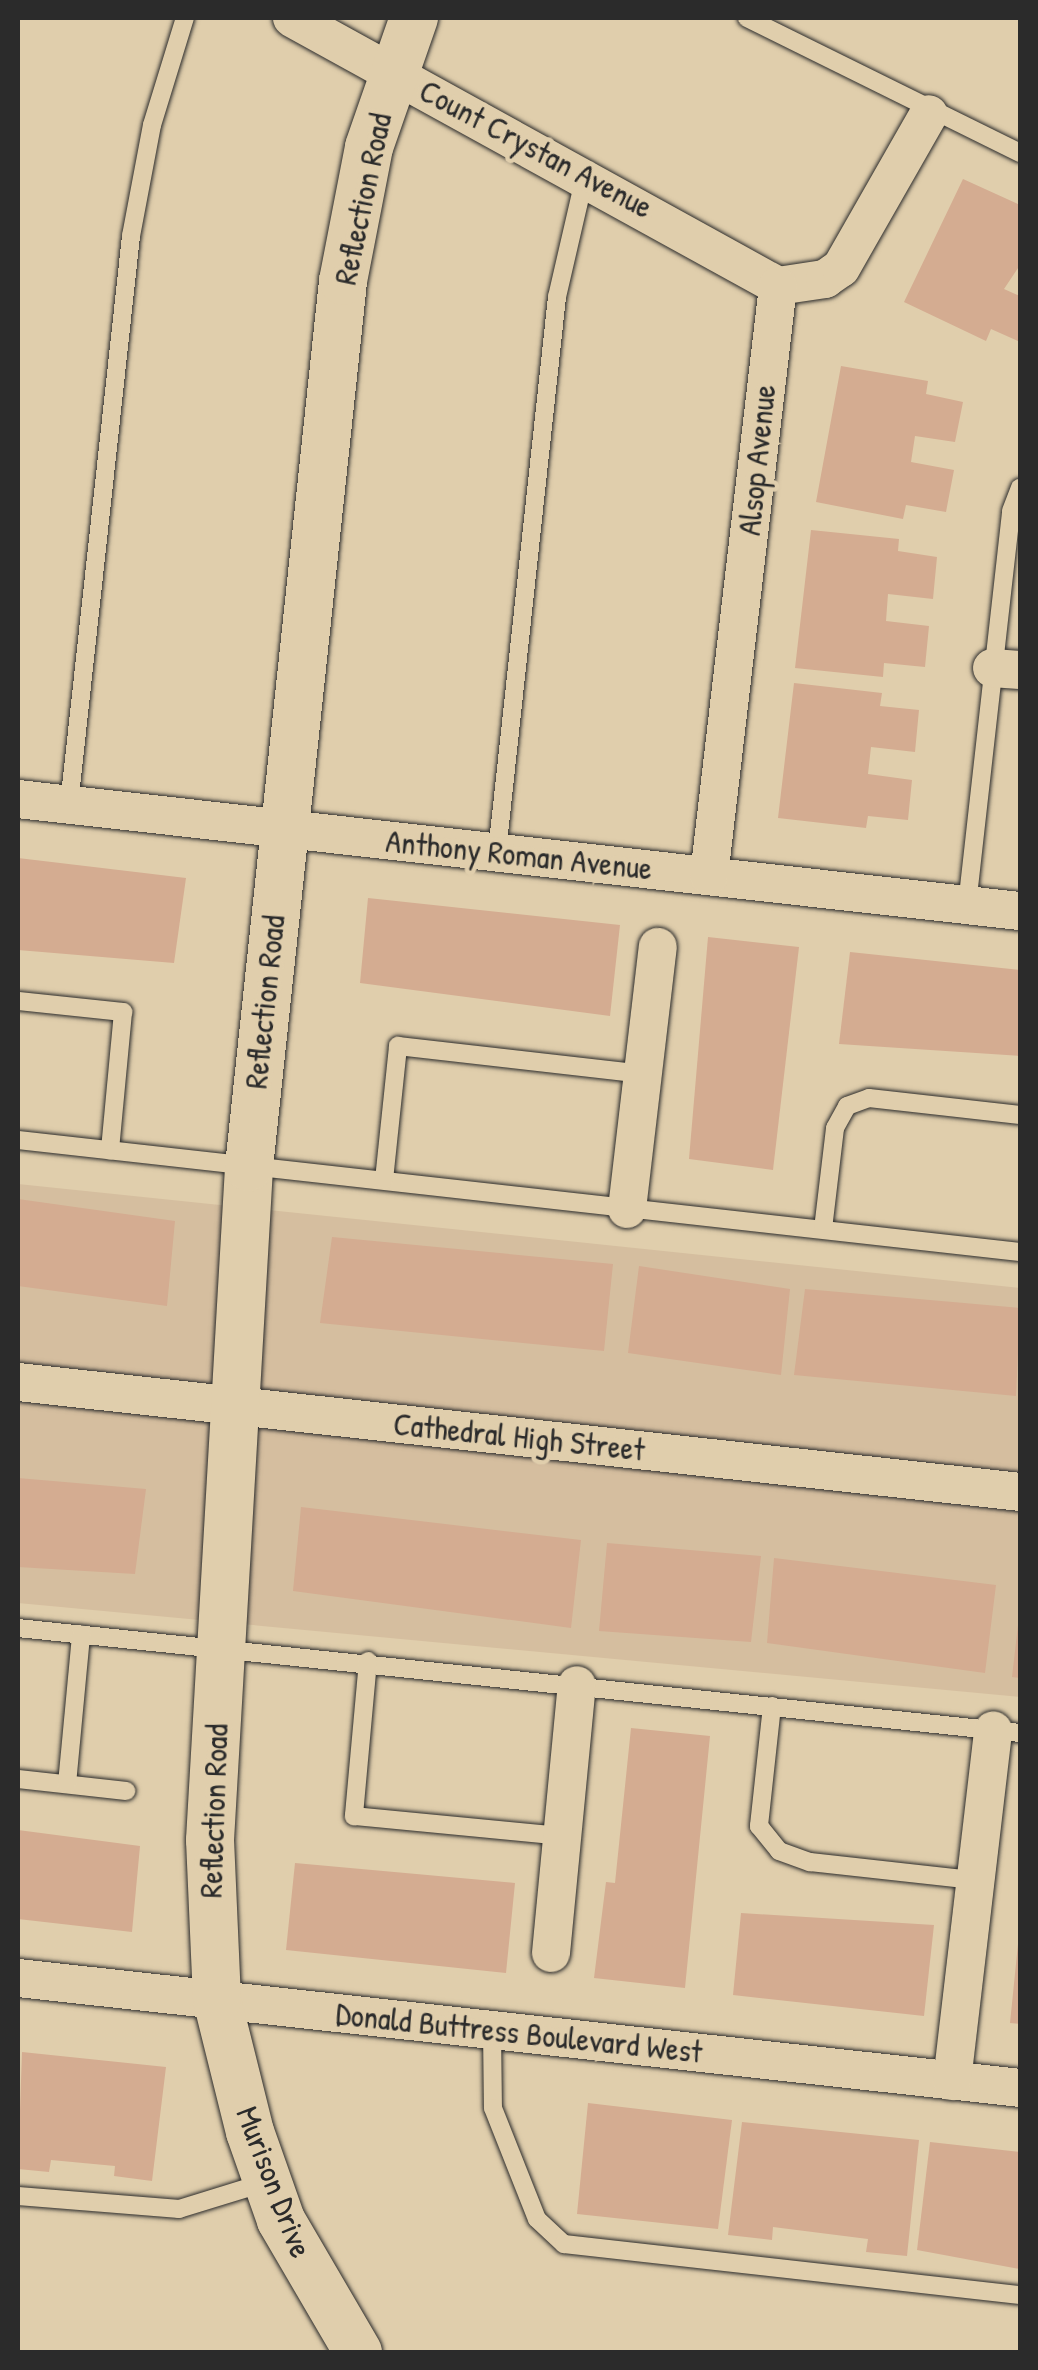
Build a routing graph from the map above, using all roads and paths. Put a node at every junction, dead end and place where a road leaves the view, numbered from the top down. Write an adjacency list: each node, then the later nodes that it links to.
1 (185, 18): 13 (lane)
2 (292, 18): 5 (street, Count Crystan Avenue)
3 (414, 18): 5 (street, Reflection Road)
4 (747, 18): 6 (lane)
5 (394, 72): 8 (street, Count Crystan Avenue); 14 (street, Reflection Road)
6 (929, 114): 7 (lane); 9 (street)
7 (1020, 153)
8 (586, 176): 9 (street, Count Crystan Avenue); 15 (lane)
9 (778, 286): 16 (street, Alsop Avenue)
10 (1020, 488): 11 (lane)
11 (1006, 669): 17 (lane)
12 (18, 799): 13 (street, Anthony Roman Avenue)
13 (69, 805): 14 (street, Anthony Roman Avenue)
14 (282, 828): 15 (street, Anthony Roman Avenue); 25 (street, Reflection Road)
15 (497, 852): 16 (street, Anthony Roman Avenue)
16 (709, 876): 17 (street, Anthony Roman Avenue)
17 (966, 905): 18 (street, Anthony Roman Avenue)
18 (1020, 911)
19 (658, 947): 21 (street)
20 (18, 1001): 24 (lane)
21 (643, 1074): 26 (lane); 27 (street)
22 (1020, 1114): 28 (lane)
23 (18, 1140): 24 (lane)
24 (110, 1150): 25 (lane)
25 (249, 1167): 26 (lane); 31 (street, Reflection Road)
26 (384, 1180): 27 (lane)
27 (627, 1209): 28 (lane)
28 (824, 1229): 29 (lane)
29 (1020, 1252)
30 (18, 1382): 31 (street, Cathedral High Street)
31 (235, 1406): 32 (street, Cathedral High Street); 35 (street, Reflection Road)
32 (1020, 1492)
33 (18, 1628): 34 (lane)
34 (81, 1635): 35 (lane); 41 (lane)
35 (221, 1648): 36 (lane); 47 (street, Reflection Road)
36 (368, 1661): 37 (lane); 43 (lane)
37 (577, 1684): 38 (lane); 43 (street)
38 (772, 1706): 39 (lane); 44 (lane)
39 (1007, 1731): 44 (street)
40 (18, 1779): 41 (lane)
41 (66, 1784): 42 (lane)
42 (126, 1790)
43 (562, 1836): 45 (street)
44 (974, 1880): 49 (street)
45 (551, 1953)
46 (18, 1978): 47 (street, Donald Buttress Boulevard West)
47 (218, 2000): 48 (street, Donald Buttress Boulevard West); 51 (street, Murison Drive)
48 (492, 2030): 49 (street, Donald Buttress Boulevard West); 53 (lane)
49 (952, 2080): 50 (street, Donald Buttress Boulevard West)
50 (1020, 2088)
51 (269, 2182): 52 (lane); 54 (street, Murison Drive)
52 (18, 2196)
53 (1020, 2295)
54 (358, 2352)

